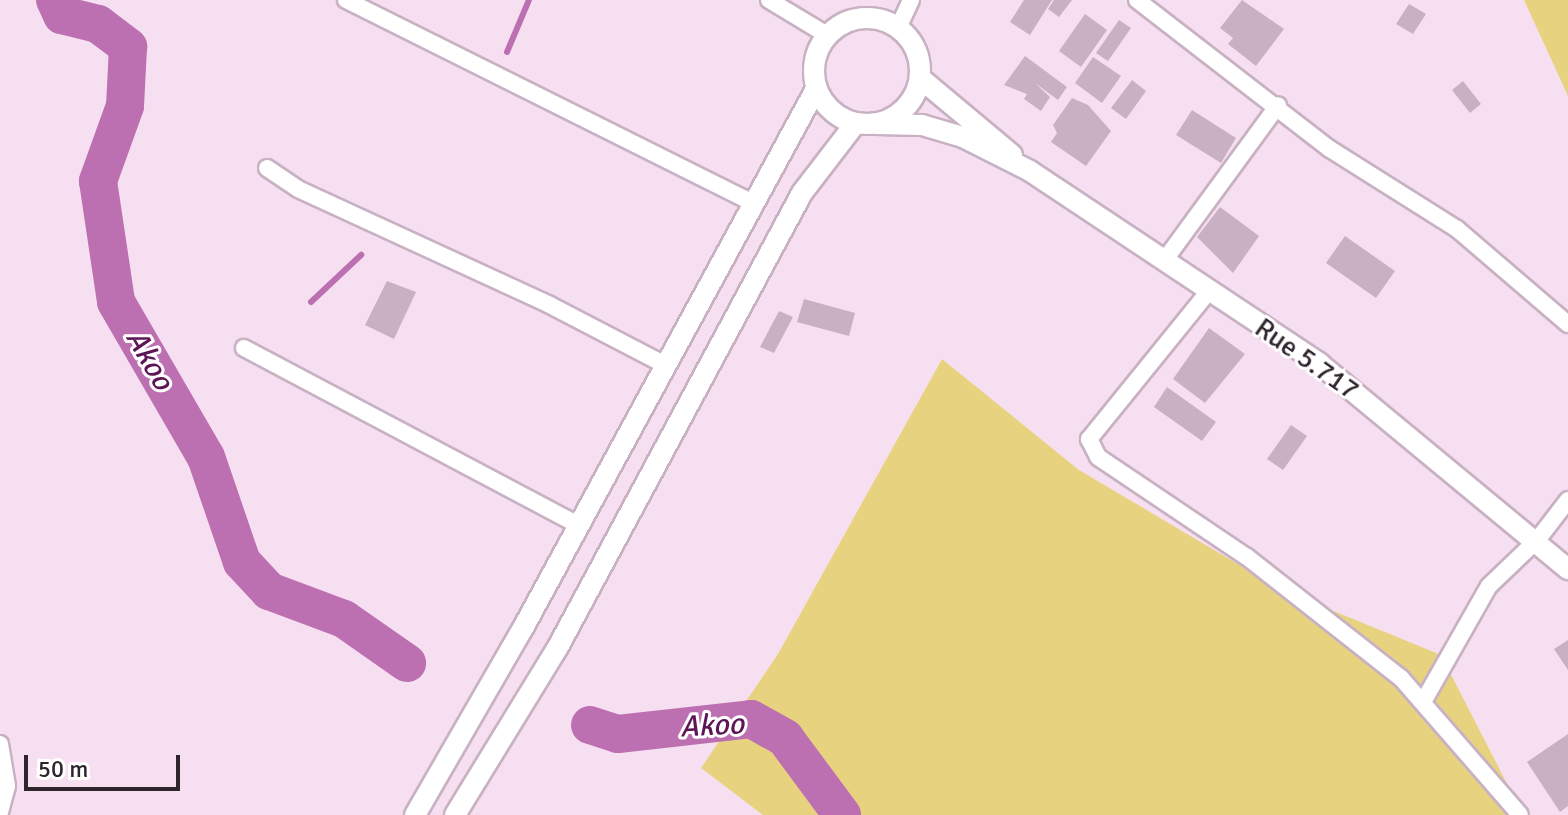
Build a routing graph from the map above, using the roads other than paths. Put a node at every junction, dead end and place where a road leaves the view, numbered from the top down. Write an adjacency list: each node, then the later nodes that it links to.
1 (346, 0): 13 (street)
2 (769, 0): 6 (street)
3 (911, 0): 5 (street)
4 (1137, 0): 9 (street)
5 (898, 28): 6 (street); 7 (street)
6 (827, 35): 8 (street)
7 (920, 78): 10 (street); 12 (street, Rue 5.717)
8 (816, 89): 10 (street); 13 (street)
9 (1278, 105): 14 (street); 16 (street)
10 (865, 124): 12 (street, Rue 5.717); 27 (street)
11 (267, 168): 18 (street)
12 (1030, 171): 14 (street, Rue 5.717)
13 (753, 203): 18 (street)
14 (1164, 261): 15 (street, Rue 5.717)
15 (1209, 291): 21 (street, Rue 5.717); 23 (street)
16 (1568, 324)
17 (244, 348): 20 (street)
18 (667, 366): 20 (street)
19 (1568, 500): 21 (street)
20 (579, 525): 26 (street)
21 (1538, 539): 22 (street, Rue 5.717); 23 (street)
22 (1568, 569)
23 (1423, 702): 28 (street)
24 (0, 744): 25 (street)
25 (0, 812)
26 (415, 815)
27 (455, 815)
28 (1520, 815)

